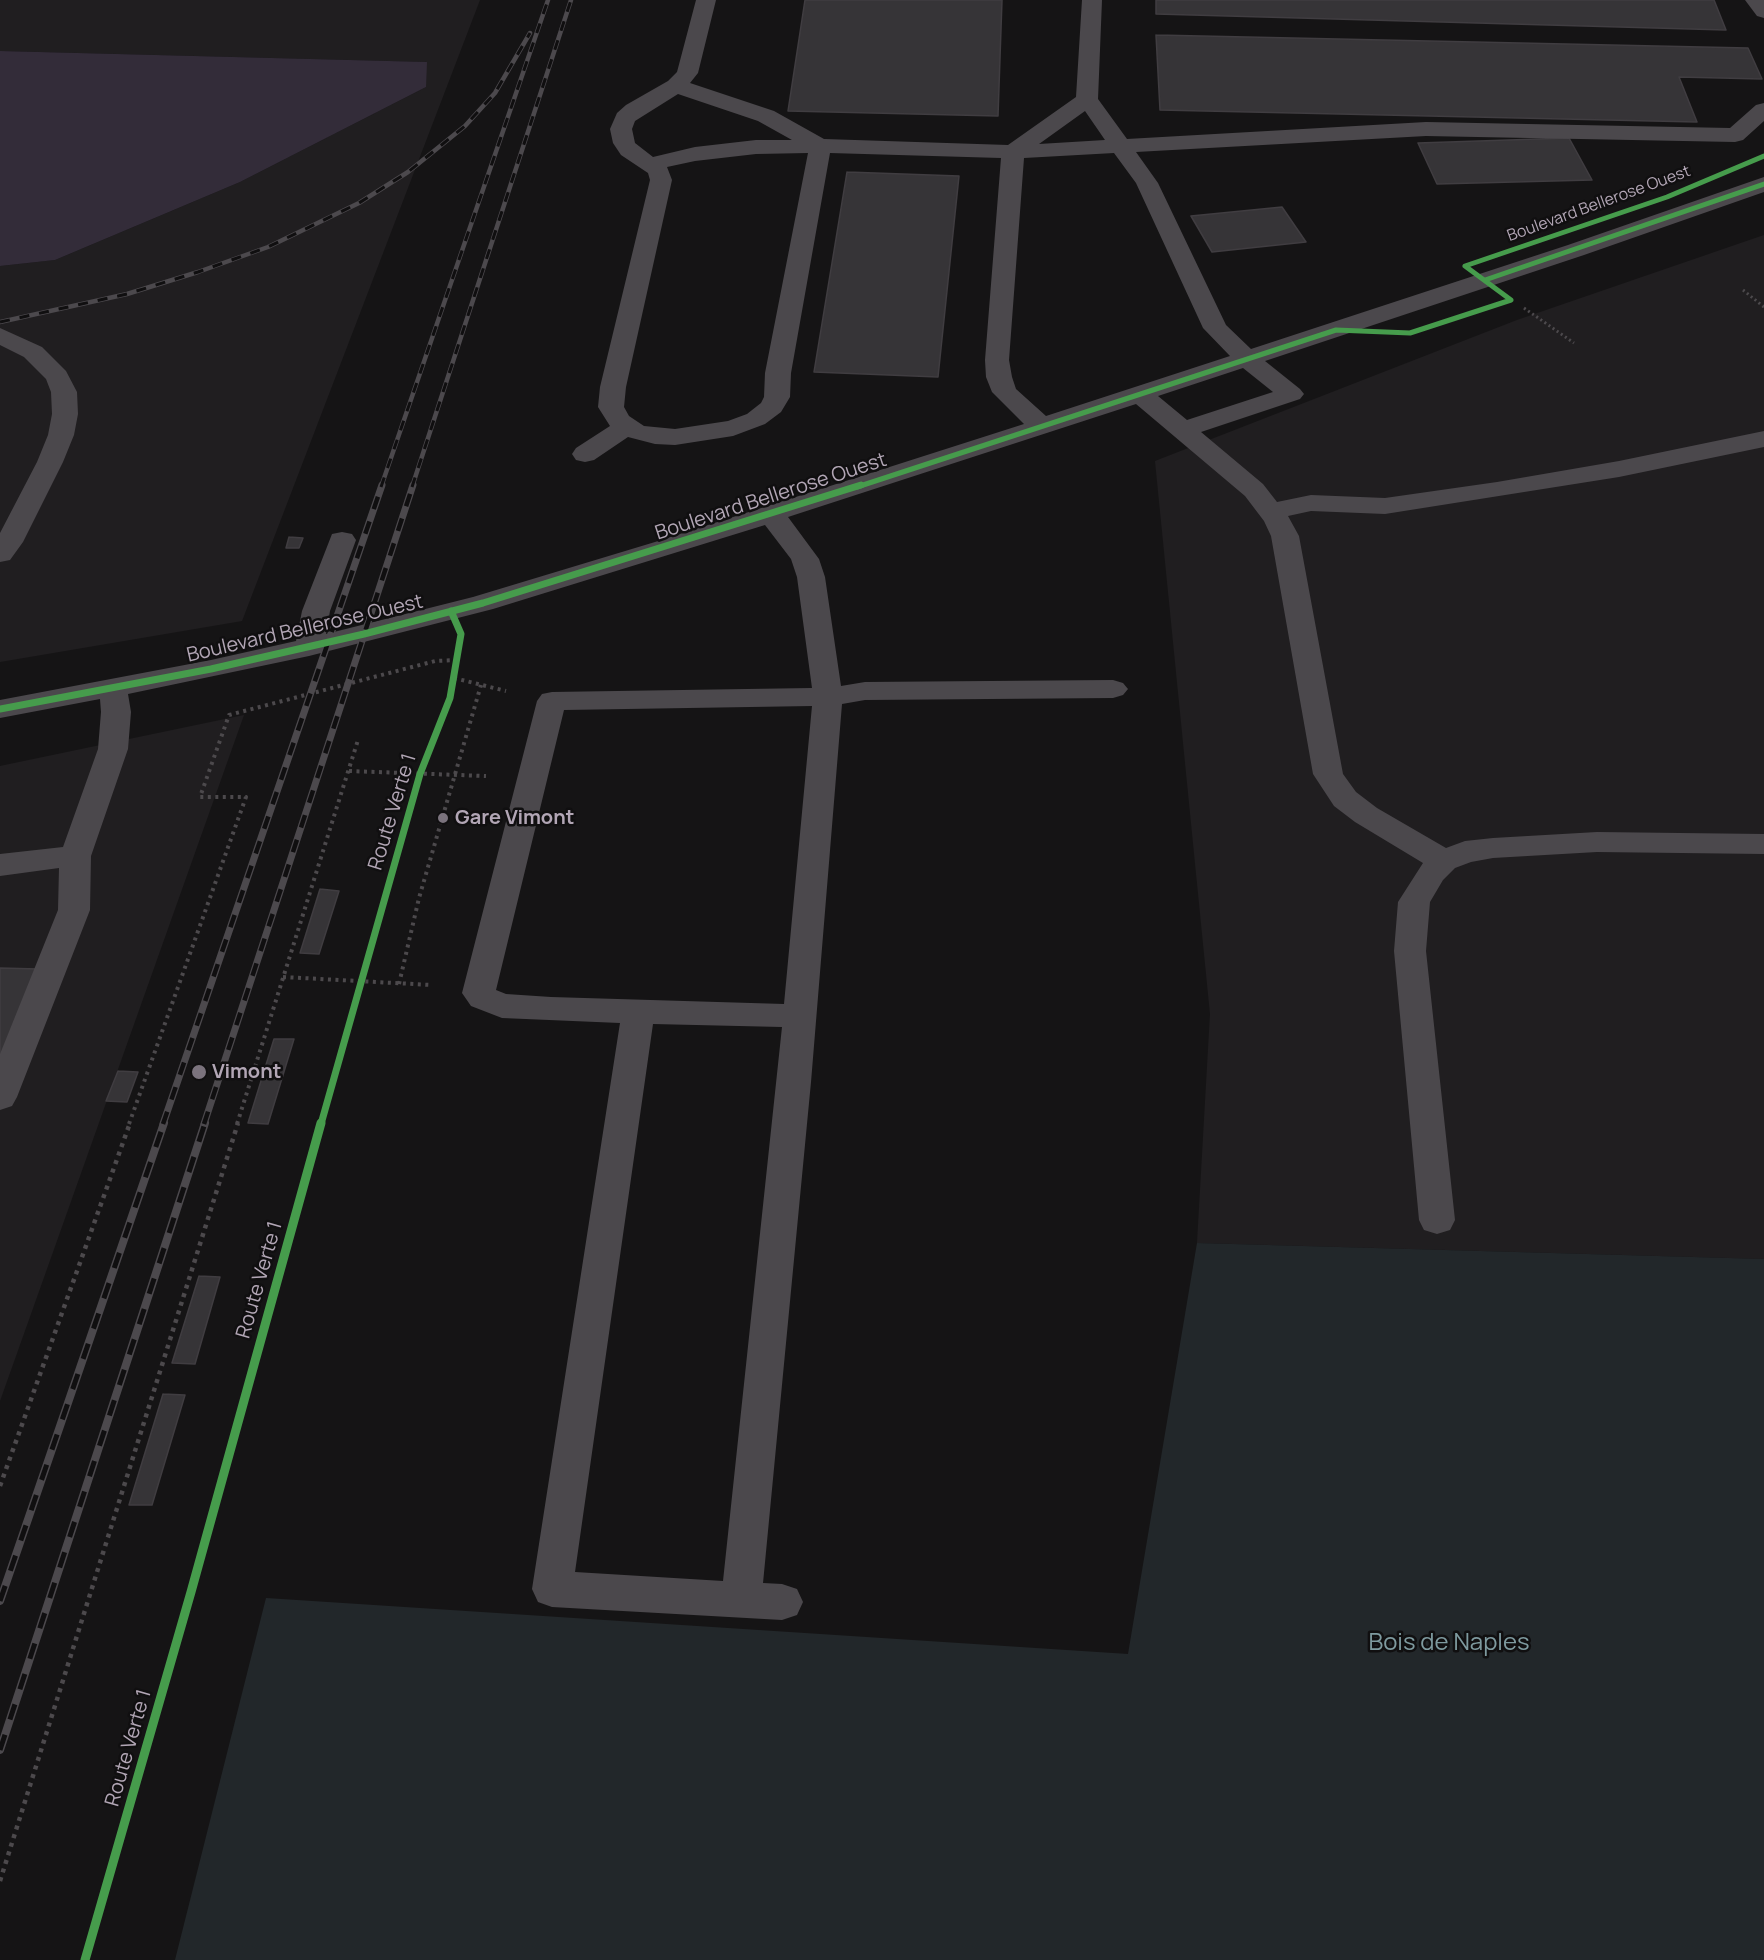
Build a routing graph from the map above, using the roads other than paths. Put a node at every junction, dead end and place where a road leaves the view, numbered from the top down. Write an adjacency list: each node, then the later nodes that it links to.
1 (706, 0): 5 (street)
2 (1092, 0): 6 (street)
3 (1755, 0): 4 (street)
4 (1764, 12)
5 (676, 86): 8 (street); 11 (street)
6 (1087, 99): 9 (street); 10 (street)
7 (1764, 110): 9 (street)
8 (820, 146): 10 (street); 11 (street); 16 (street)
9 (1122, 146): 10 (street); 14 (street)
10 (1013, 153): 17 (street)
11 (650, 164): 16 (street)
12 (1764, 184): 14 (street, Boulevard Bellerose Ouest)
13 (0, 335): 24 (street)
14 (1247, 359): 15 (street, Boulevard Bellerose Ouest); 18 (street)
15 (1140, 394): 17 (street, Boulevard Bellerose Ouest); 18 (street)
16 (628, 426): 20 (street)
17 (1042, 426): 22 (street, Boulevard Bellerose Ouest)
18 (1183, 430): 21 (street)
19 (1764, 439): 21 (street)
20 (585, 454)
21 (1272, 511): 32 (street)
22 (771, 515): 25 (street, Boulevard Bellerose Ouest); 28 (street)
23 (342, 540): 25 (street)
24 (0, 554)
25 (309, 646): 26 (street, Boulevard Bellerose Ouest)
26 (112, 688): 29 (street, Boulevard Bellerose Ouest); 31 (street)
27 (1113, 689): 28 (street)
28 (828, 697): 34 (street); 35 (street)
29 (0, 709)
30 (1764, 844): 32 (street)
31 (75, 856): 33 (street); 36 (street)
32 (1444, 861): 37 (street)
33 (0, 865)
34 (638, 1013): 35 (street); 38 (street)
35 (800, 1016): 38 (street)
36 (0, 1098)
37 (1437, 1220)
38 (741, 1600): 39 (street)
39 (782, 1602)

